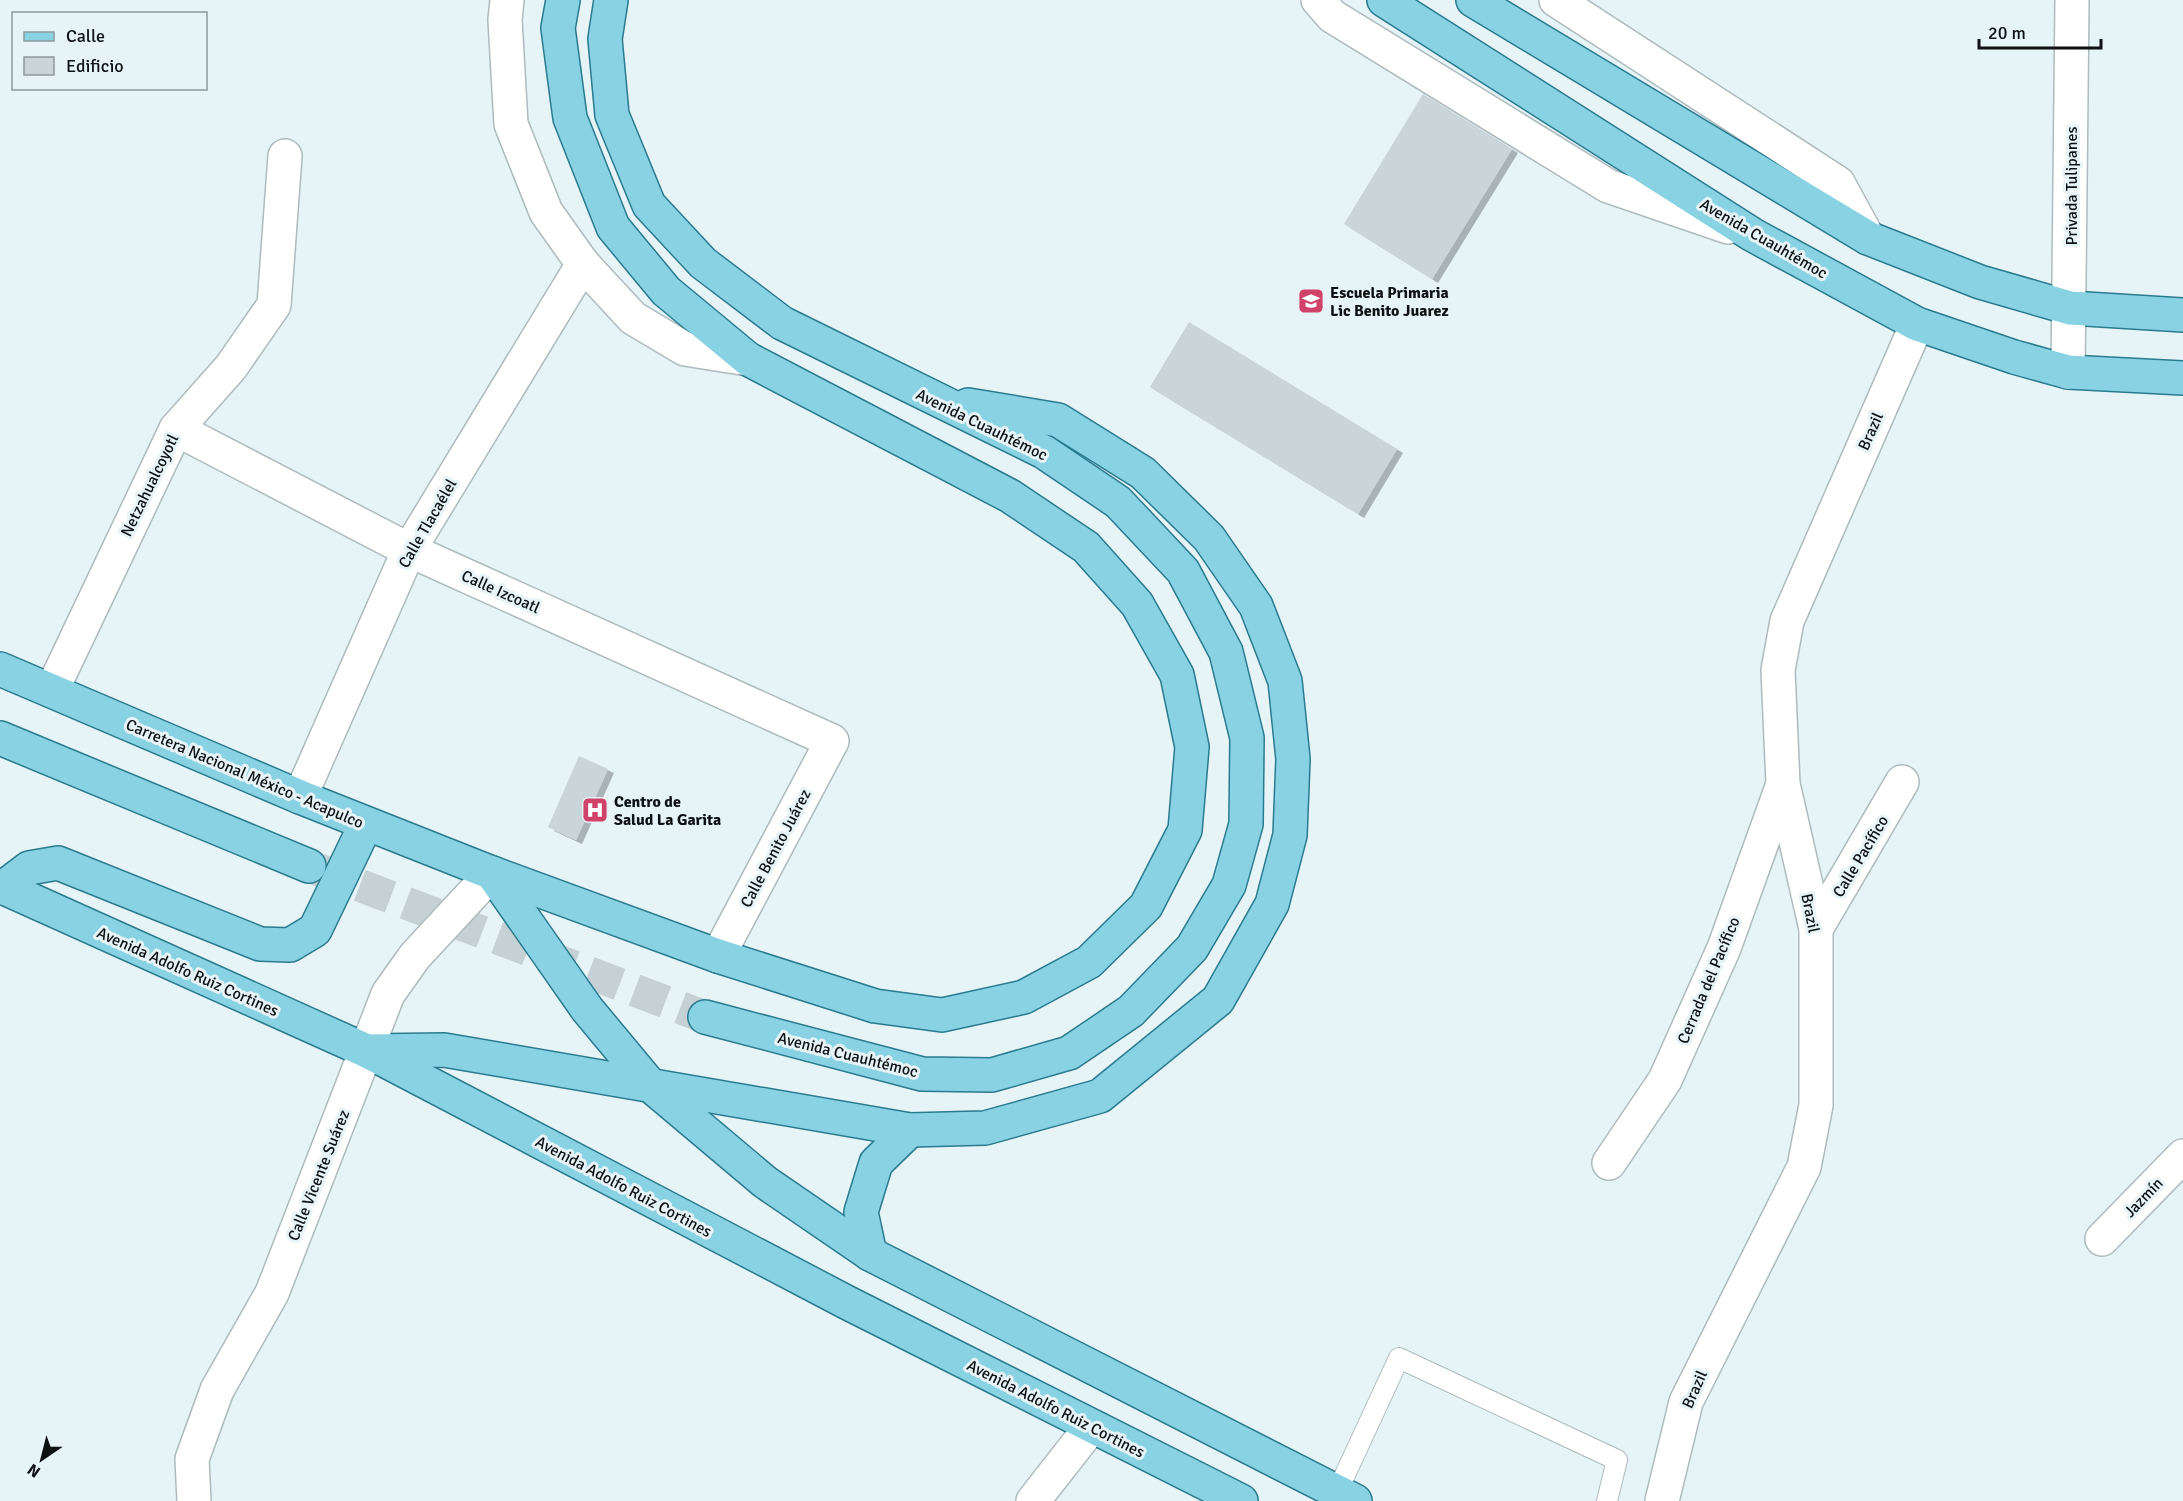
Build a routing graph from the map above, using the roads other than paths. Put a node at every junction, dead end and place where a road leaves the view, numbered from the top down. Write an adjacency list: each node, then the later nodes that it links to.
1 (507, 0): 12 (street)
2 (563, 0): 16 (main road)
3 (611, 0): 19 (main road, Avenida Cuauhtémoc)
4 (1318, 0): 10 (street)
5 (1384, 0): 10 (main road, Avenida Cuauhtémoc)
6 (1473, 0): 11 (main road)
7 (1556, 0): 11 (street)
8 (2072, 0): 13 (street, Privada Tulipanes)
9 (285, 156): 20 (street, Netzahualcoyotl)
10 (1753, 235): 15 (main road, Avenida Cuauhtémoc)
11 (1868, 238): 13 (main road)
12 (583, 264): 16 (street); 21 (street, Calle Tlacaélel)
13 (2070, 309): 14 (main road); 17 (street, Privada Tulipanes)
14 (2183, 315)
15 (1917, 324): 17 (main road, Avenida Cuauhtémoc); 27 (street, Brazil)
16 (748, 359): 34 (main road)
17 (2068, 372): 18 (main road, Avenida Cuauhtémoc)
18 (2183, 378)
19 (928, 398): 35 (main road, Avenida Cuauhtémoc); 38 (main road)
20 (176, 429): 21 (street, Calle Izcoatl); 23 (street, Netzahualcoyotl)
21 (409, 550): 25 (street, Calle Izcoatl); 28 (street, Calle Tlacaélel)
22 (0, 669): 23 (main road, Carretera Nacional México - Acapulco)
23 (52, 690): 28 (main road, Carretera Nacional México - Acapulco)
24 (0, 738): 30 (main road)
25 (832, 741): 34 (street, Calle Benito Juárez)
26 (1902, 782): 33 (street, Calle Pacífico)
27 (1783, 784): 33 (street, Brazil); 40 (street, Cerrada del Pacífico)
28 (300, 797): 29 (main road, Carretera Nacional México - Acapulco)
29 (366, 824): 31 (main road, Carretera Nacional México - Acapulco); 32 (main road)
30 (309, 866)
31 (492, 873): 34 (main road); 36 (street, Calle Vicente Suárez); 37 (main road)
32 (1, 889): 36 (main road, Avenida Adolfo Ruiz Cortines)
33 (1816, 929): 49 (street, Brazil)
34 (718, 956)
35 (705, 1017)
36 (368, 1051): 37 (main road); 43 (main road, Avenida Adolfo Ruiz Cortines); 45 (street, Calle Vicente Suárez)
37 (651, 1086): 38 (main road); 42 (main road)
38 (910, 1130): 42 (main road)
39 (2183, 1155): 41 (street, Jazmín)
40 (1609, 1163)
41 (2102, 1239)
42 (870, 1254): 44 (main road)
43 (1092, 1427): 46 (street); 47 (main road, Avenida Adolfo Ruiz Cortines)
44 (1346, 1496): 48 (lane)
45 (194, 1501)
46 (1033, 1501)
47 (1240, 1501)
48 (1607, 1501)
49 (1662, 1501)

